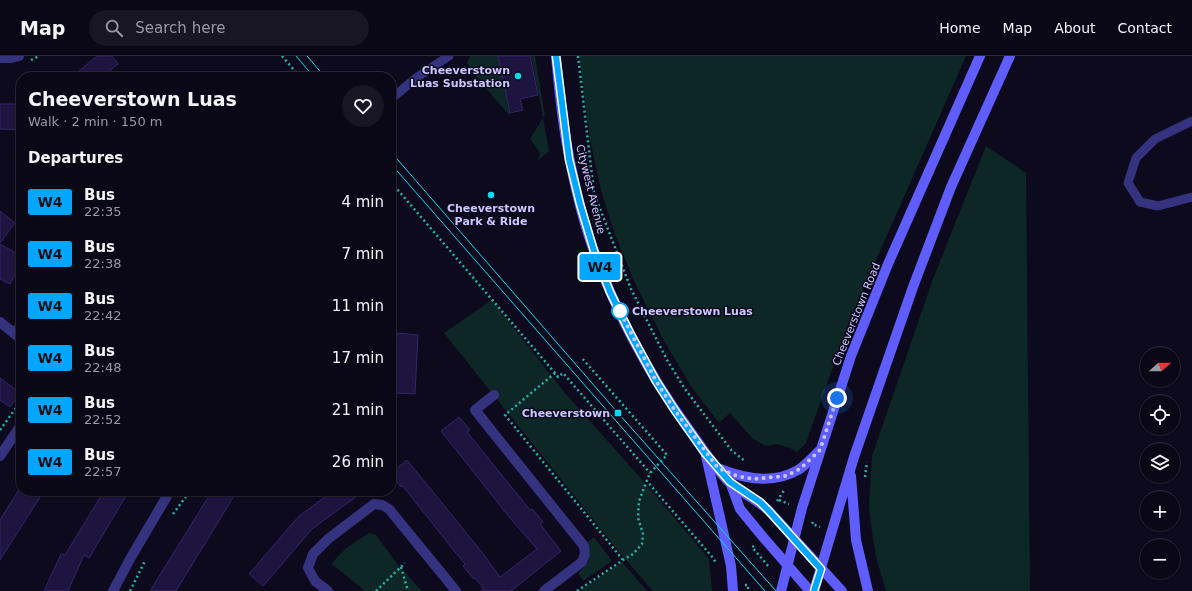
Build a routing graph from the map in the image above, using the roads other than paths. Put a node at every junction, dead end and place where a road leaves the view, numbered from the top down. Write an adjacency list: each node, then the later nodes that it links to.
1 (19, 56): 6 (street)
2 (449, 56): 7 (lane)
3 (556, 56): 15 (main road, Citywest Avenue)
4 (980, 56): 14 (main road, Cheeverstown Road)
5 (1010, 56): 18 (main road)
6 (0, 58)
7 (396, 96)
8 (1192, 121): 9 (lane)
9 (1192, 197)
10 (0, 322): 11 (street)
11 (16, 330)
12 (494, 395): 27 (street)
13 (16, 432): 16 (street)
14 (820, 450): 17 (main road); 21 (main road, Cheeverstown Road)
15 (705, 453): 17 (main road, Citywest Avenue); 28 (main road)
16 (0, 456)
17 (718, 468): 19 (main road, Citywest Avenue)
18 (850, 468): 23 (main road); 33 (main road)
19 (730, 482): 21 (main road, Citywest Avenue); 22 (main road, Citywest Avenue)
20 (167, 496): 24 (street)
21 (794, 538): 22 (main road, Cheeverstown Road); 23 (main road, Citywest Avenue)
22 (788, 565): 29 (main road, Cheeverstown Road); 30 (main road, Citywest Avenue)
23 (821, 569): 31 (main road); 32 (main road, Citywest Avenue)
24 (113, 591)
25 (328, 591): 26 (street)
26 (456, 591)
27 (544, 591)
28 (733, 591)
29 (781, 591)
30 (810, 591)
31 (814, 591)
32 (842, 591)
33 (868, 591)

